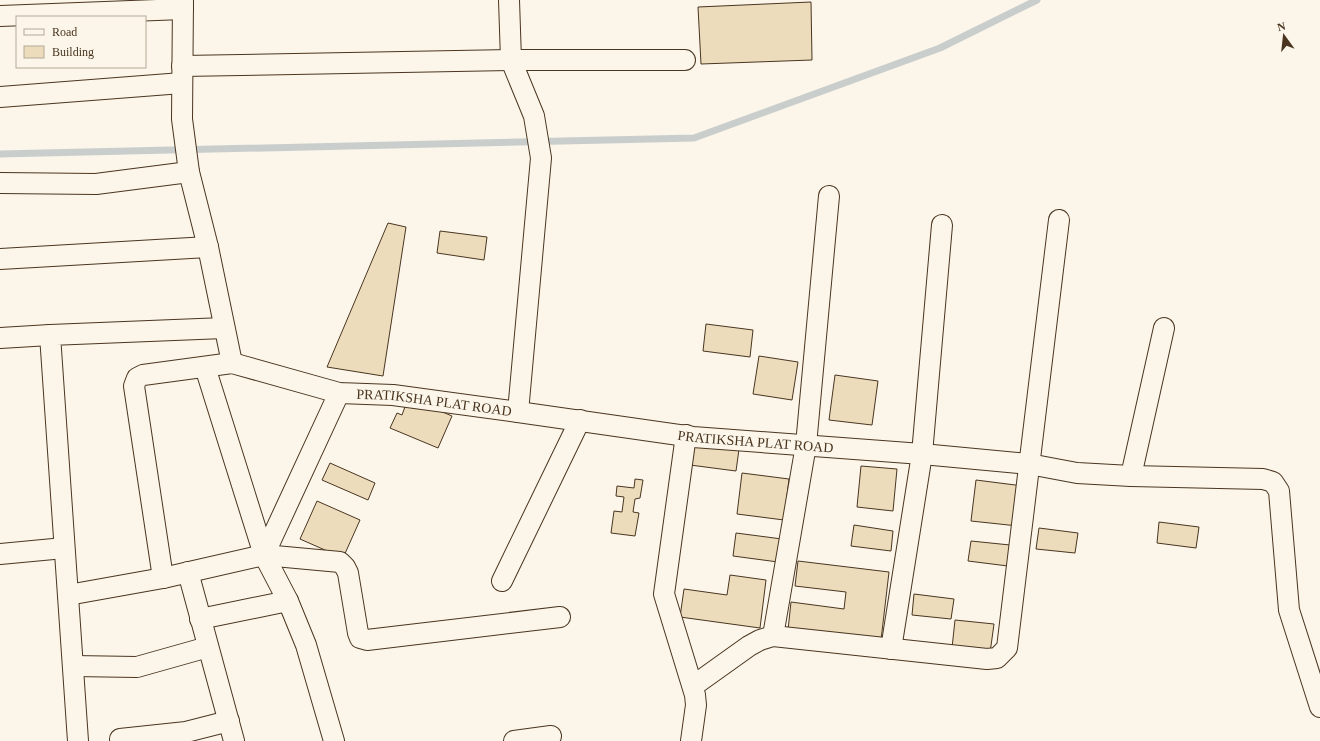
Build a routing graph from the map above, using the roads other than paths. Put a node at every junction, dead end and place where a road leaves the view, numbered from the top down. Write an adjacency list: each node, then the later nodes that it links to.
1 (509, 0): 4 (street)
2 (183, 4): 3 (street); 6 (street)
3 (0, 16)
4 (511, 60): 5 (street); 6 (street); 22 (street)
5 (684, 60)
6 (182, 75): 7 (street); 8 (street)
7 (0, 97)
8 (189, 164): 9 (street); 13 (street)
9 (0, 183)
10 (828, 196): 25 (street)
11 (1059, 220): 27 (street)
12 (942, 225): 26 (street)
13 (208, 247): 14 (street); 15 (street)
14 (0, 259)
15 (224, 328): 17 (street); 19 (street)
16 (1164, 328): 28 (street)
17 (50, 335): 18 (street); 29 (street)
18 (0, 338)
19 (232, 363): 20 (street); 21 (street, PRATIKSHA PLAT ROAD)
20 (205, 367): 31 (street); 33 (street)
21 (339, 393): 22 (street, PRATIKSHA PLAT ROAD); 31 (street)
22 (518, 412): 23 (street, PRATIKSHA PLAT ROAD)
23 (580, 420): 24 (street, PRATIKSHA PLAT ROAD); 34 (street)
24 (686, 435): 25 (street, PRATIKSHA PLAT ROAD); 43 (street)
25 (806, 445): 26 (street, PRATIKSHA PLAT ROAD); 39 (street)
26 (922, 454): 27 (street, PRATIKSHA PLAT ROAD); 41 (street)
27 (1029, 464): 28 (street, PRATIKSHA PLAT ROAD); 41 (street)
28 (1131, 476): 44 (street, PRATIKSHA PLAT ROAD)
29 (64, 548): 30 (street); 35 (street)
30 (0, 554)
31 (264, 555): 32 (street); 36 (street); 37 (street)
32 (188, 572): 33 (street); 38 (street)
33 (163, 578): 35 (street)
34 (502, 580)
35 (68, 595): 42 (street)
36 (288, 600): 38 (street); 50 (street)
37 (560, 617)
38 (200, 618): 40 (street)
39 (773, 636): 41 (street); 43 (street)
40 (208, 647): 42 (street); 45 (street)
41 (891, 649)
42 (73, 666): 48 (street)
43 (693, 686): 52 (street)
44 (1320, 707)
45 (229, 721): 47 (street); 49 (street)
46 (551, 736): 51 (street)
47 (120, 739)
48 (78, 741)
49 (234, 741)
50 (334, 741)
51 (514, 741)
52 (691, 741)

